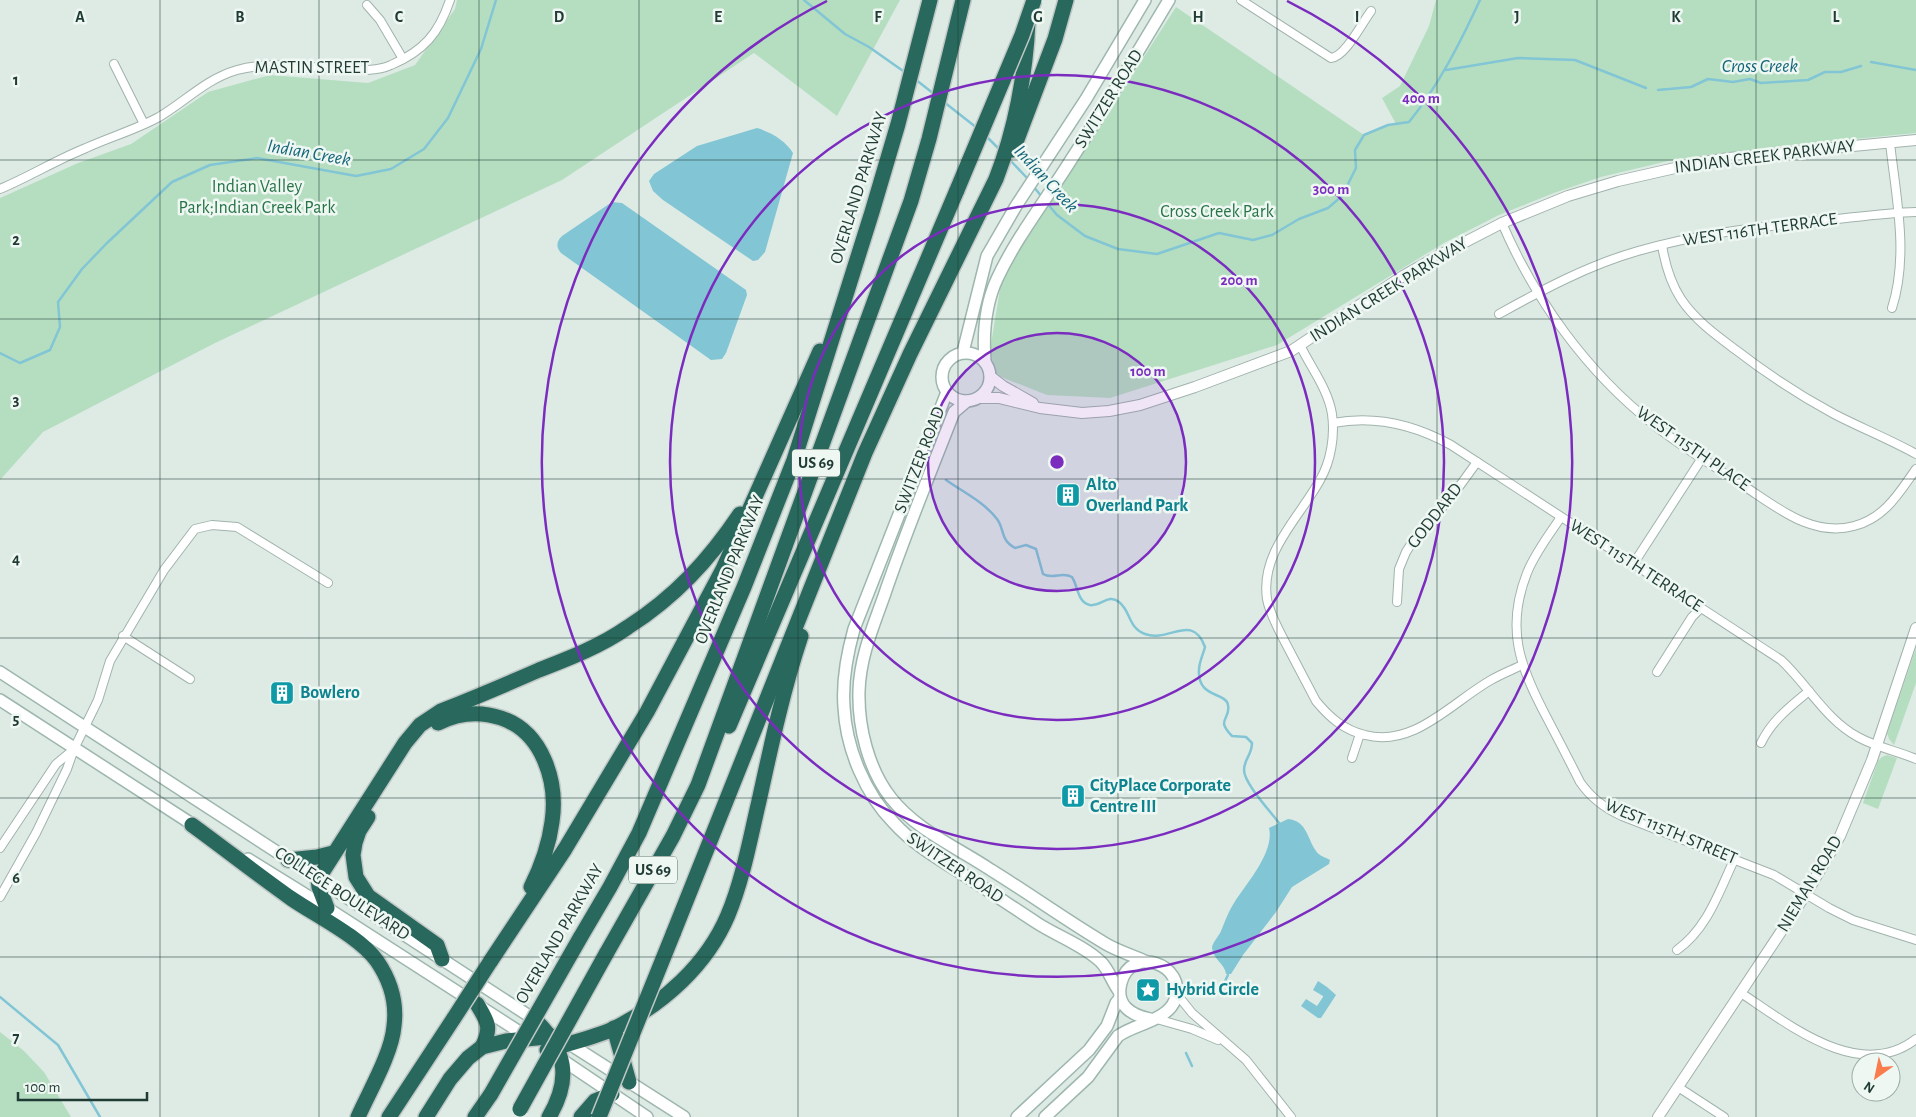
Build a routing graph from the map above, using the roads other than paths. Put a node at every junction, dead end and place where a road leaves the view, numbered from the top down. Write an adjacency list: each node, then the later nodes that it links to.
1 (450, 0): 12 (street, MASTIN STREET)
2 (930, 0): 23 (highway, OVERLAND PARKWAY / US 69)
3 (963, 0): 66 (highway, US 69)
4 (1029, 0): 15 (highway)
5 (1034, 0): 66 (highway, bridge)
6 (1066, 0): 15 (highway)
7 (1145, 0): 28 (main road, SWITZER ROAD)
8 (1169, 0): 29 (main road, SWITZER ROAD)
9 (1241, 0): 11 (street)
10 (367, 5): 12 (street)
11 (1370, 11)
12 (403, 59): 14 (street, MASTIN STREET)
13 (114, 64): 14 (street)
14 (144, 124): 18 (street, MASTIN STREET)
15 (1014, 135): 46 (highway)
16 (1916, 140): 17 (street, INDIAN CREEK PARKWAY)
17 (1890, 143): 20 (street); 21 (street, INDIAN CREEK PARKWAY)
18 (0, 189)
19 (1916, 212): 20 (street, WEST 116TH TERRACE)
20 (1897, 213): 22 (street, WEST 116TH TERRACE); 25 (street)
21 (1502, 223): 24 (street, WEST 115TH PLACE); 27 (street, INDIAN CREEK PARKWAY)
22 (1662, 245): 24 (street, WEST 116TH TERRACE); 36 (street)
23 (850, 284): 40 (highway); 102 (highway, OVERLAND PARKWAY / US 69, bridge)
24 (1538, 292): 26 (street, WEST 116TH TERRACE); 37 (street, WEST 115TH PLACE)
25 (1892, 308)
26 (1500, 314)
27 (1300, 345): 34 (street, INDIAN CREEK PARKWAY); 35 (street)
28 (963, 352): 29 (main road); 31 (main road, SWITZER ROAD)
29 (985, 361): 30 (main road, SWITZER ROAD)
30 (990, 376): 32 (main road); 34 (street, INDIAN CREEK PARKWAY)
31 (946, 392): 33 (main road, SWITZER ROAD); 42 (main road, SWITZER ROAD)
32 (979, 398): 33 (main road, SWITZER ROAD); 34 (street, INDIAN CREEK PARKWAY)
33 (967, 401): 44 (main road, SWITZER ROAD)
34 (1040, 408)
35 (1333, 423): 38 (street, WEST 115TH TERRACE); 58 (street)
36 (1916, 454)
37 (1702, 458): 39 (street, WEST 115TH PLACE); 43 (street)
38 (1477, 462): 41 (street, WEST 115TH TERRACE); 47 (street, GODDARD)
39 (1916, 469)
40 (760, 485): 69 (highway); 78 (highway)
41 (1561, 517): 43 (street, WEST 115TH TERRACE); 51 (street, WEST 115TH STREET)
42 (880, 563): 44 (main road); 65 (main road, SWITZER ROAD)
43 (1634, 564): 48 (street, WEST 115TH TERRACE)
44 (893, 569): 64 (main road, SWITZER ROAD)
45 (328, 583): 50 (street)
46 (807, 596): 89 (highway); 105 (highway, bridge)
47 (1397, 602)
48 (1701, 608): 53 (street); 55 (street, WEST 115TH TERRACE)
49 (1916, 628): 60 (street, NIEMAN ROAD)
50 (123, 636): 54 (street); 57 (street)
51 (1522, 665): 58 (street); 71 (street, WEST 115TH STREET)
52 (0, 672): 57 (main road, COLLEGE BOULEVARD)
53 (1657, 672)
54 (190, 679)
55 (1809, 691): 59 (street); 60 (street, WEST 115TH TERRACE)
56 (0, 700): 61 (main road, COLLEGE BOULEVARD)
57 (85, 726): 61 (street); 70 (main road, COLLEGE BOULEVARD)
58 (1360, 734): 62 (street)
59 (1761, 743)
60 (1877, 744): 63 (street, WEST 115TH TERRACE); 73 (street, NIEMAN ROAD)
61 (74, 748): 67 (main road, COLLEGE BOULEVARD); 68 (street); 74 (street)
62 (1352, 758)
63 (1916, 759)
64 (872, 762): 65 (main road); 75 (main road, SWITZER ROAD)
65 (858, 767): 77 (main road, SWITZER ROAD)
66 (698, 785): 98 (highway, US 69, bridge)
67 (192, 825): 76 (main road, COLLEGE BOULEVARD); 99 (highway)
68 (0, 848)
69 (333, 853): 70 (highway); 72 (highway)
70 (288, 860): 72 (main road, COLLEGE BOULEVARD)
71 (1734, 860): 73 (street, WEST 115TH STREET); 80 (street)
72 (318, 879): 76 (highway); 81 (main road, COLLEGE BOULEVARD)
73 (1806, 894): 79 (street, WEST 115TH STREET); 84 (street, NIEMAN ROAD)
74 (0, 897)
75 (1049, 906): 77 (main road); 82 (main road, SWITZER ROAD)
76 (327, 908): 86 (main road, COLLEGE BOULEVARD)
77 (1038, 924): 85 (main road, SWITZER ROAD)
78 (507, 937): 81 (highway); 100 (highway, bridge)
79 (1916, 940)
80 (1677, 950)
81 (442, 959): 87 (main road, COLLEGE BOULEVARD)
82 (1147, 962): 83 (main road); 85 (main road)
83 (1176, 993): 88 (main road); 92 (street)
84 (1741, 993): 90 (street); 96 (street, NIEMAN ROAD)
85 (1120, 994): 88 (main road); 108 (main road)
86 (477, 1004): 91 (main road, COLLEGE BOULEVARD); 94 (highway)
87 (534, 1019): 93 (highway)
88 (1152, 1019): 92 (street); 109 (main road)
89 (614, 1028): 93 (highway); 95 (highway)
90 (1916, 1039)
91 (531, 1040): 93 (highway); 94 (highway)
92 (1224, 1043): 110 (street)
93 (557, 1045): 95 (main road); 97 (main road); 103 (highway)
94 (482, 1048): 101 (highway)
95 (629, 1082): 107 (main road)
96 (1678, 1087): 111 (street, NIEMAN ROAD); 112 (street)
97 (612, 1094): 104 (highway); 106 (main road)
98 (518, 1113)
99 (358, 1117)
100 (389, 1117)
101 (426, 1117)
102 (475, 1117)
103 (548, 1117)
104 (581, 1117)
105 (599, 1117)
106 (647, 1117)
107 (684, 1117)
108 (1017, 1117)
109 (1046, 1117)
110 (1291, 1117)
111 (1658, 1117)
112 (1724, 1117)

